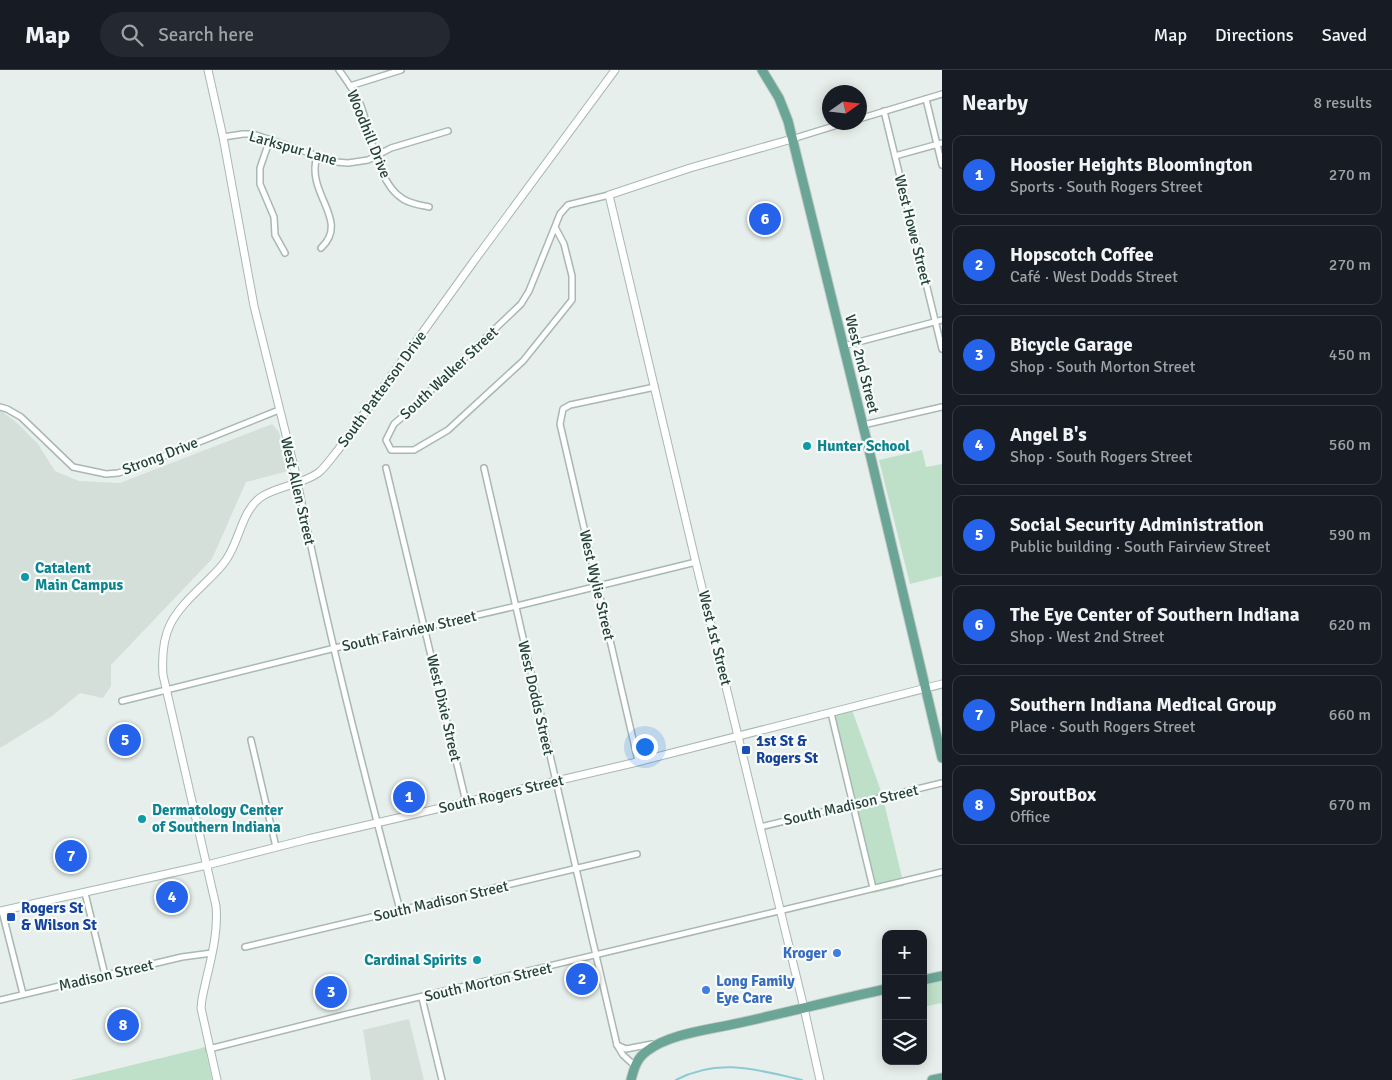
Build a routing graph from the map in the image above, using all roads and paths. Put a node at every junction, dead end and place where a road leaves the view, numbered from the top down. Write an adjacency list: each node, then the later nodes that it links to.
1 (208, 70): 13 (street, West Allen Street)
2 (339, 70): 6 (street, Woodhill Drive)
3 (401, 70): 6 (street)
4 (615, 70): 37 (street, South Patterson Drive)
5 (762, 70): 15 (main road, West 2nd Street)
6 (350, 86): 18 (street, Woodhill Drive)
7 (942, 94): 8 (street)
8 (926, 99): 9 (street); 16 (street)
9 (884, 111): 10 (street); 19 (street, West Howe Street)
10 (867, 117)
11 (822, 130): 15 (street, South Walker Street)
12 (448, 131): 18 (street, Larkspur Lane)
13 (223, 137): 14 (street, Larkspur Lane); 33 (street, West Allen Street)
14 (270, 139): 17 (street, Larkspur Lane); 25 (street)
15 (792, 139): 21 (street, South Walker Street); 28 (main road, West 2nd Street)
16 (939, 144): 19 (street); 20 (street)
17 (318, 156): 18 (street, Larkspur Lane); 24 (street)
18 (376, 156): 22 (street, Woodhill Drive)
19 (895, 156): 27 (street, West Howe Street)
20 (942, 165)
21 (609, 195): 23 (street, South Walker Street); 30 (street, West 1st Street)
22 (429, 207)
23 (555, 227): 23 (street, South Walker Street)
24 (321, 248)
25 (285, 253)
26 (942, 320): 27 (street)
27 (935, 322): 28 (street); 29 (street, West Howe Street)
28 (843, 346): 34 (main road, West 2nd Street)
29 (942, 349)
30 (655, 387): 38 (street, West 1st Street); 39 (street, West Wylie Street)
31 (0, 407): 33 (street, Strong Drive)
32 (942, 407): 34 (street)
33 (279, 410): 37 (street, West Allen Street)
34 (863, 425): 44 (main road, West 2nd Street)
35 (386, 468): 41 (street, West Dixie Street)
36 (484, 468): 40 (street, West Dodds Street)
37 (298, 483): 42 (street, West Allen Street); 45 (street, South Patterson Drive)
38 (696, 562): 39 (street, South Fairview Street); 48 (street, West 1st Street)
39 (597, 586): 40 (street, South Fairview Street); 51 (street, West Wylie Street)
40 (515, 606): 41 (street, South Fairview Street); 52 (street, West Dodds Street)
41 (425, 626): 42 (street, South Fairview Street); 54 (street, West Dixie Street)
42 (335, 648): 45 (street, South Fairview Street); 56 (street, West Allen Street)
43 (942, 684): 44 (street, South Rogers Street)
44 (925, 688): 47 (street, South Rogers Street); 50 (main road, West 2nd Street)
45 (166, 690): 46 (street, South Fairview Street); 60 (street, South Patterson Drive)
46 (122, 701)
47 (831, 713): 48 (street, South Rogers Street); 55 (street)
48 (738, 736): 51 (street, South Rogers Street); 57 (street, West 1st Street)
49 (251, 740): 58 (street)
50 (942, 758)
51 (638, 761): 52 (street, South Rogers Street)
52 (555, 781): 54 (street, South Rogers Street); 61 (street, West Dodds Street)
53 (942, 783): 55 (street, South Madison Street)
54 (466, 802): 56 (street, South Rogers Street)
55 (853, 804): 57 (street, South Madison Street); 63 (street)
56 (377, 823): 58 (street, South Rogers Street); 65 (street, West Allen Street)
57 (760, 827): 67 (street, West 1st Street)
58 (276, 847): 60 (street, South Rogers Street)
59 (637, 854): 61 (street, South Madison Street)
60 (207, 865): 64 (street, South Rogers Street); 69 (street, South Patterson Drive)
61 (577, 868): 65 (street, South Madison Street); 70 (street, West Dodds Street)
62 (942, 872): 63 (street, South Morton Street)
63 (873, 888): 67 (street, South Morton Street)
64 (86, 893): 66 (street, South Rogers Street); 71 (street)
65 (400, 910): 68 (street, South Madison Street)
66 (1, 911): 75 (street)
67 (780, 911): 70 (street, South Morton Street); 78 (street, West 1st Street)
68 (245, 947)
69 (212, 952): 71 (street, Madison Street); 81 (street, South Patterson Drive)
70 (596, 956): 76 (street, South Morton Street); 80 (street, West Dodds Street)
71 (105, 974): 75 (street, Madison Street)
72 (942, 976): 73 (main road)
73 (927, 979)
74 (882, 990): 78 (main road)
75 (23, 994): 77 (street, Madison Street)
76 (422, 998): 81 (street, South Morton Street); 85 (street)
77 (0, 1000)
78 (804, 1008): 79 (main road); 87 (street, West 1st Street)
79 (662, 1042): 80 (street); 82 (main road)
80 (617, 1045): 82 (street, West Dodds Street)
81 (209, 1049): 84 (street, South Patterson Drive)
82 (634, 1066): 86 (main road)
83 (942, 1078): 88 (main road)
84 (217, 1080)
85 (442, 1080)
86 (632, 1080)
87 (820, 1080)
88 (932, 1080)

